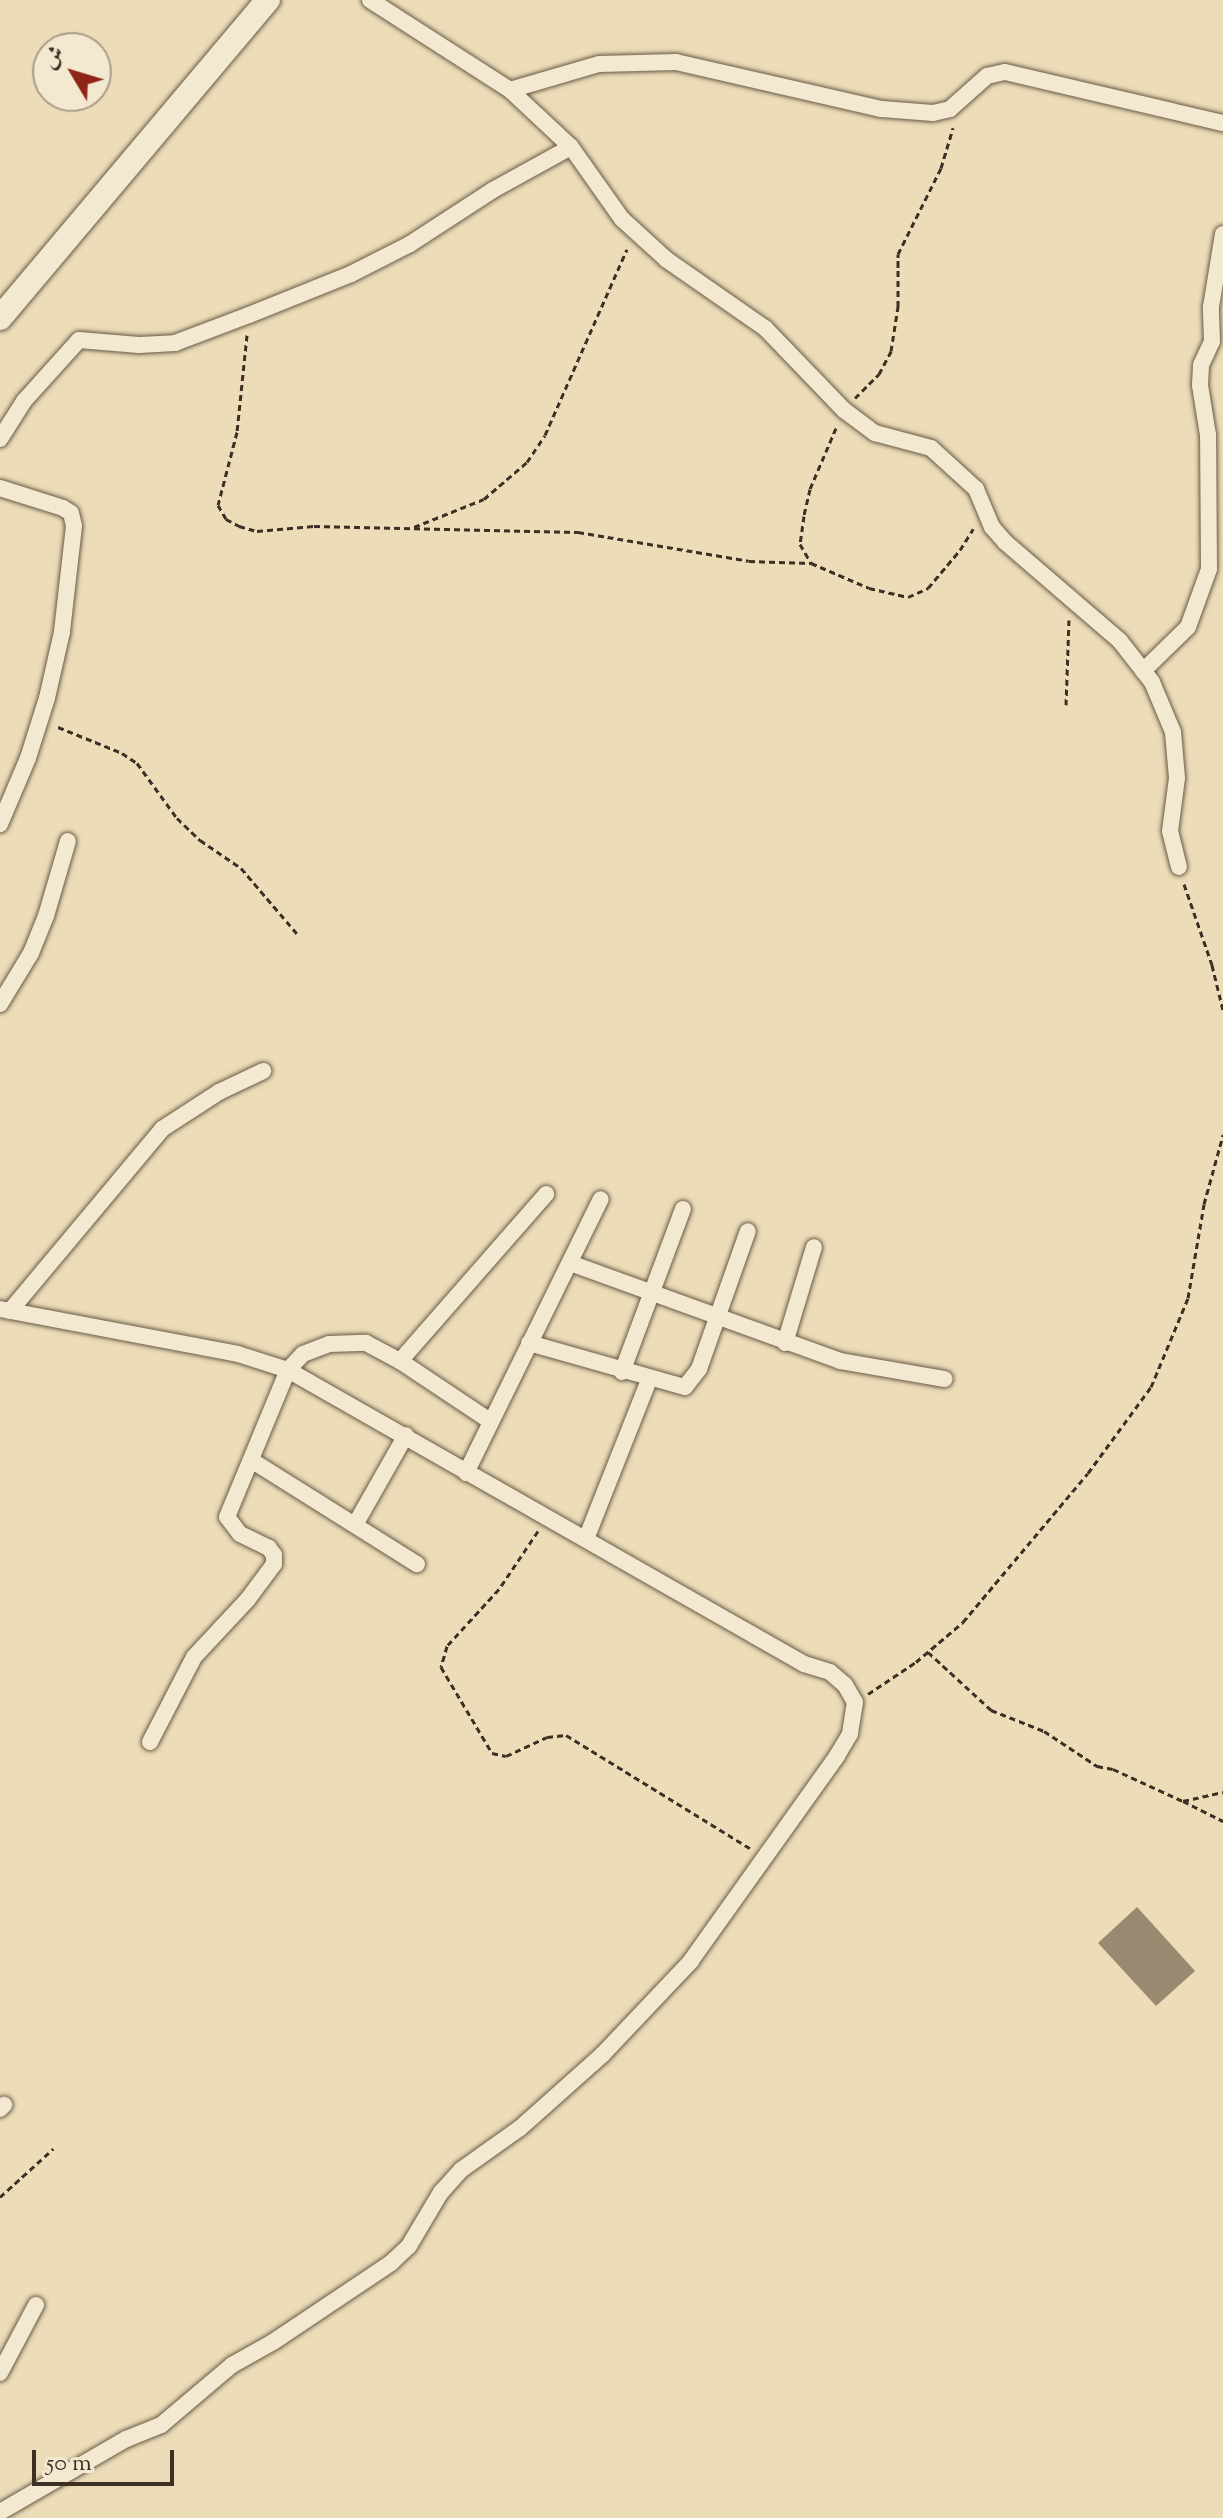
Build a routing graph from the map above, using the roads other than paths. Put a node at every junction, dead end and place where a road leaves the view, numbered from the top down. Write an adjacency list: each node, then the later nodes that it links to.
1 (268, 0): 7 (street)
2 (370, 0): 3 (street)
3 (510, 90): 4 (street); 5 (street)
4 (1223, 123)
5 (571, 147): 8 (street); 10 (street)
6 (1223, 234): 10 (street)
7 (0, 318)
8 (0, 439)
9 (0, 488): 11 (street)
10 (1143, 671): 13 (street)
11 (0, 824)
12 (68, 841): 14 (street)
13 (1179, 867)
14 (6, 984): 15 (street)
15 (0, 1004)
16 (263, 1071): 24 (street)
17 (546, 1194): 28 (street)
18 (601, 1199): 22 (street)
19 (683, 1209): 23 (street)
20 (748, 1231): 25 (street)
21 (814, 1247): 27 (street)
22 (570, 1263): 23 (street); 26 (street)
23 (650, 1293): 25 (street); 30 (street)
24 (5, 1310): 29 (street)
25 (719, 1318): 27 (street); 32 (street)
26 (529, 1343): 30 (street); 33 (street)
27 (785, 1343): 31 (street)
28 (400, 1361): 29 (street); 33 (street)
29 (288, 1370): 34 (street); 35 (street)
30 (622, 1372): 32 (street)
31 (944, 1379)
32 (649, 1380): 38 (street)
33 (490, 1421): 36 (street)
34 (406, 1435): 36 (street); 37 (street)
35 (251, 1460): 37 (street); 40 (street)
36 (466, 1473): 38 (street)
37 (356, 1523): 39 (street)
38 (586, 1539): 43 (street)
39 (417, 1564)
40 (150, 1742)
41 (36, 2305): 42 (street)
42 (0, 2373)
43 (0, 2512)

